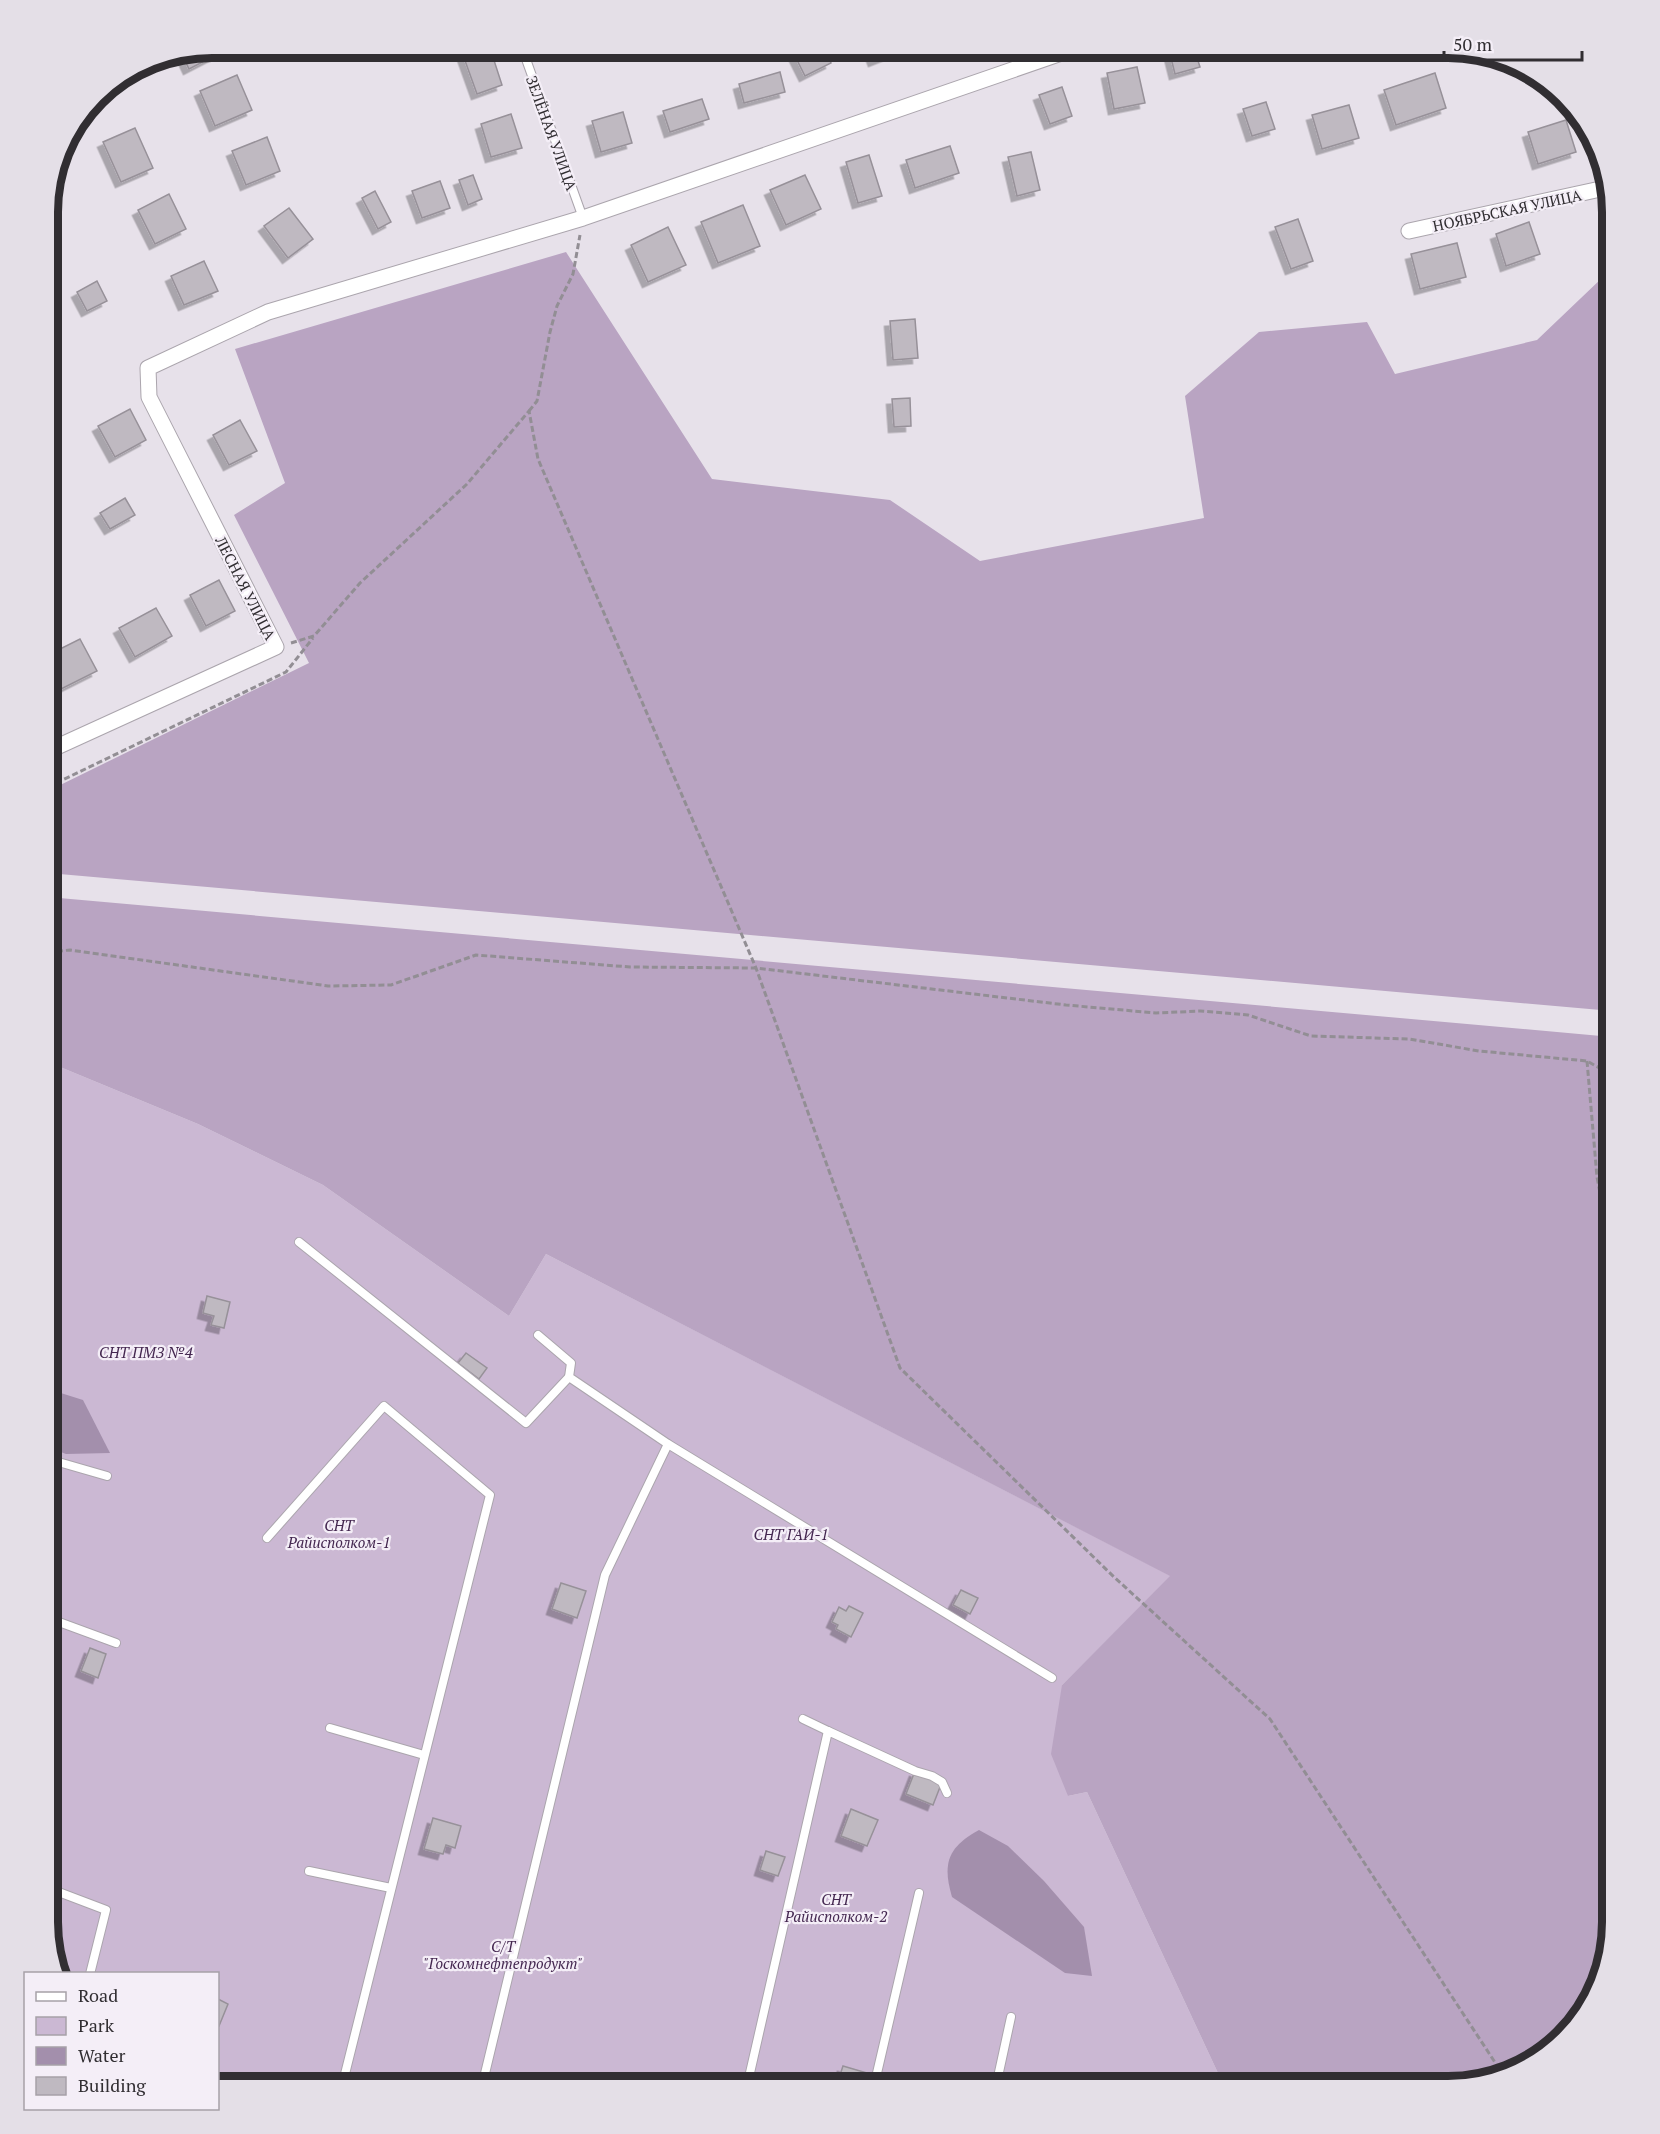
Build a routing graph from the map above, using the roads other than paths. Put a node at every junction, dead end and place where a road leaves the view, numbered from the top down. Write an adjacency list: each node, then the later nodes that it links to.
1 (526, 59): 4 (lane, ЗЕЛЁНАЯ УЛИЦА)
2 (1044, 59): 4 (street)
3 (1599, 189): 5 (street, НОЯБРЬСКАЯ УЛИЦА)
4 (583, 218): 6 (street, ЛЕСНАЯ УЛИЦА)
5 (1409, 231)
6 (59, 747)
7 (299, 1242): 9 (lane)
8 (538, 1335): 9 (lane)
9 (569, 1377): 10 (lane)
10 (668, 1444): 16 (lane); 29 (lane)
11 (58, 1462): 12 (lane)
12 (107, 1476)
13 (267, 1538): 20 (lane)
14 (58, 1622): 15 (lane)
15 (116, 1643)
16 (1052, 1678)
17 (803, 1719): 19 (lane)
18 (330, 1728): 20 (lane)
19 (828, 1731): 21 (lane); 30 (lane)
20 (424, 1755): 23 (lane)
21 (947, 1793)
22 (309, 1871): 23 (lane)
23 (391, 1888): 28 (lane)
24 (58, 1892): 26 (lane)
25 (919, 1893): 31 (lane)
26 (90, 1972)
27 (1011, 2017): 32 (lane)
28 (344, 2076)
29 (484, 2076)
30 (749, 2076)
31 (876, 2076)
32 (998, 2076)

